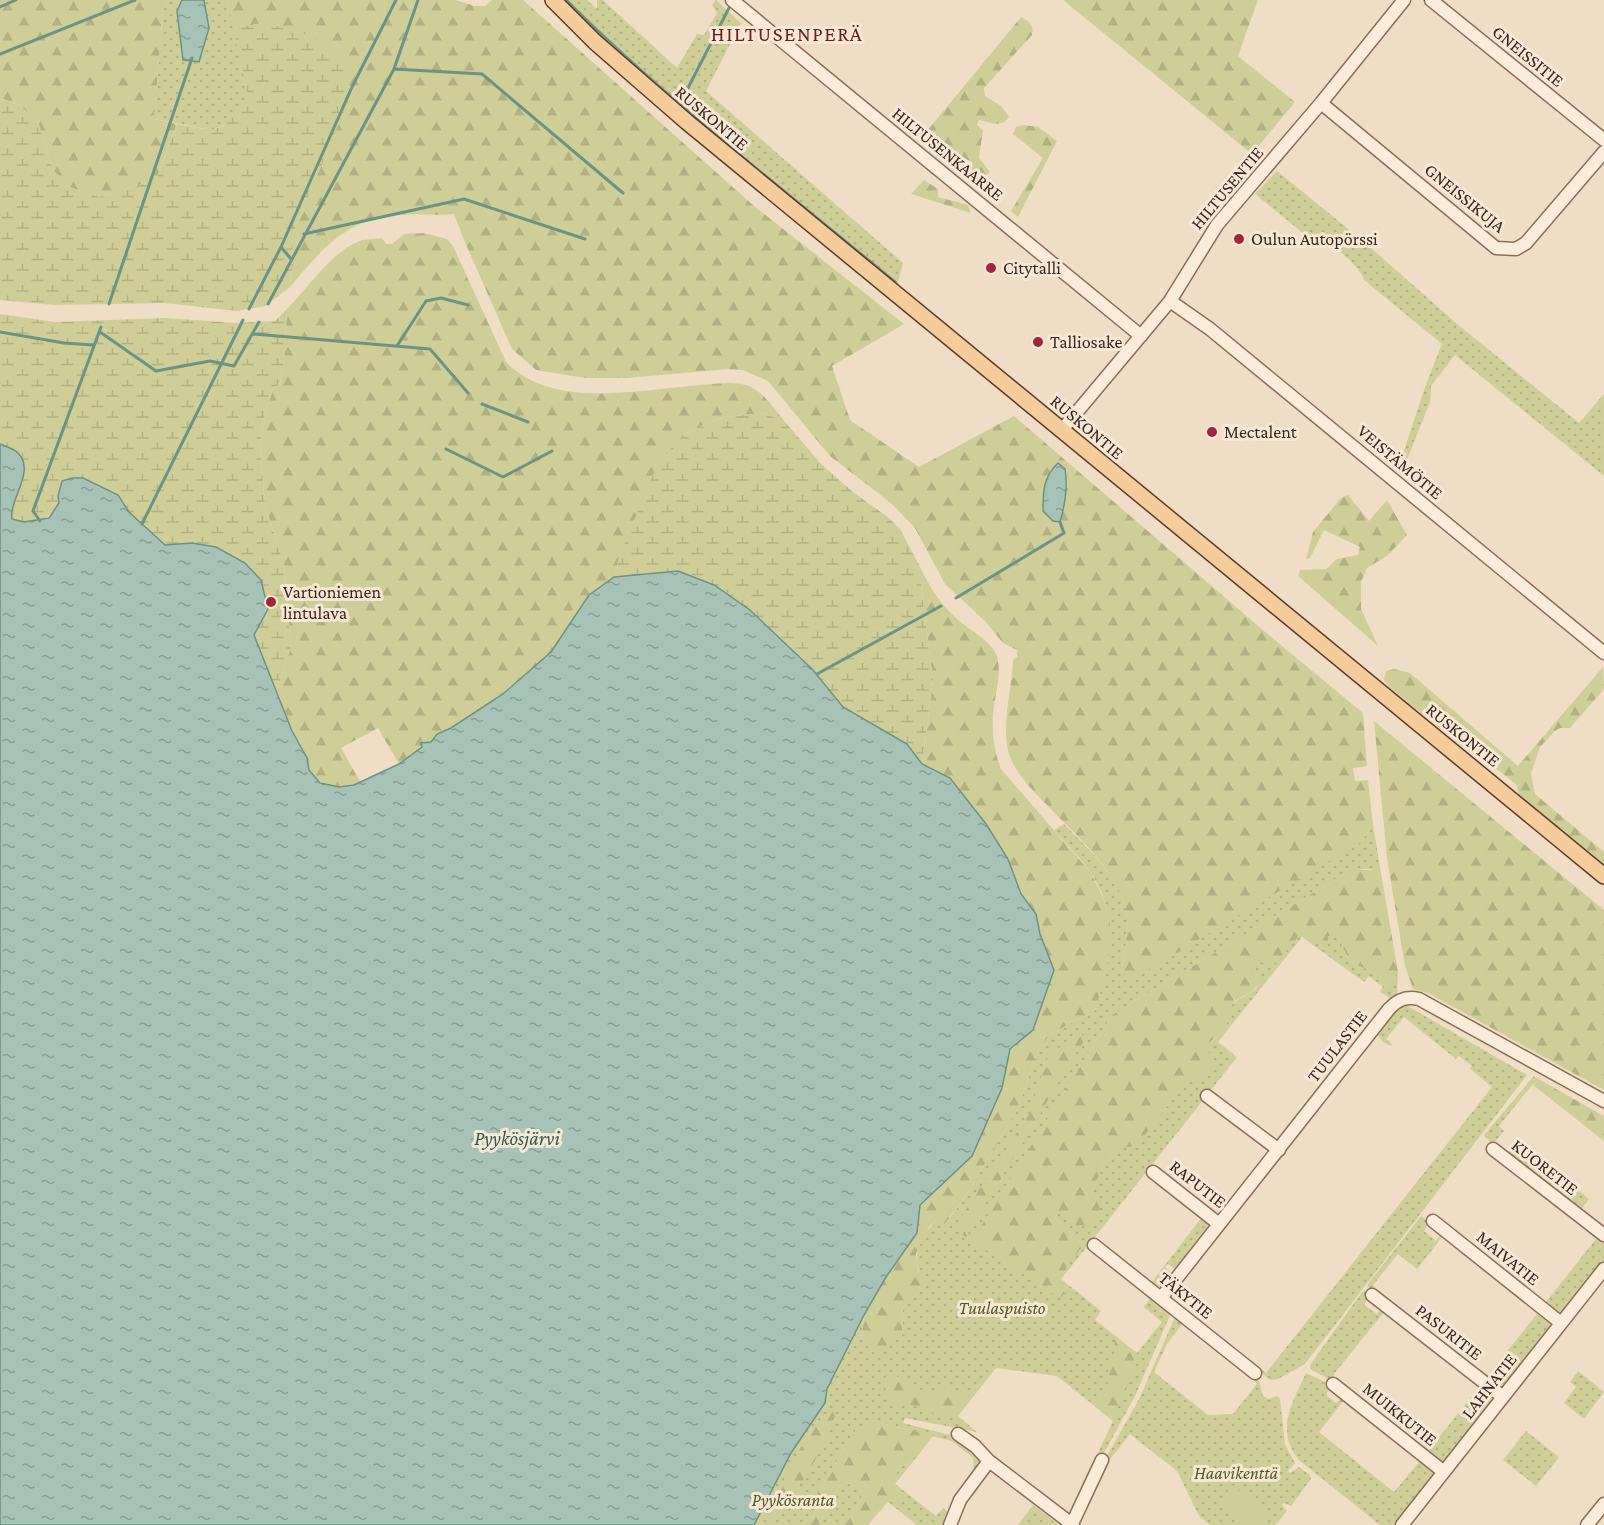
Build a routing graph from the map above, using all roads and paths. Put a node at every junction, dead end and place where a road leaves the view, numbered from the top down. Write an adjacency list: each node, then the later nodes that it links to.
1 (553, 0): 10 (main road, RUSKONTIE)
2 (732, 0): 9 (street, HILTUSENKAARRE)
3 (1404, 0): 5 (street, HILTUSENTIE)
4 (1431, 0): 6 (street, GNEISSITIE)
5 (1321, 103): 7 (street, GNEISSIKUJA); 8 (street, HILTUSENTIE)
6 (1604, 140)
7 (1604, 152)
8 (1170, 301): 9 (street, HILTUSENTIE); 11 (street, VEISTÄMÖTIE)
9 (1141, 336): 10 (street, HILTUSENTIE)
10 (1061, 431): 12 (main road, RUSKONTIE)
11 (1604, 653)
12 (1604, 876)
13 (1207, 1096): 16 (street)
14 (1604, 1101): 16 (street, TUULASTIE)
15 (1493, 1149): 20 (street, KUORETIE)
16 (1279, 1150): 19 (street, TUULASTIE)
17 (1153, 1172): 19 (street, RAPUTIE)
18 (1432, 1221): 25 (street, MAIVATIE)
19 (1219, 1224): 24 (street, TUULASTIE)
20 (1604, 1235)
21 (1094, 1245): 24 (street, TÄKYTIE)
22 (1604, 1269): 25 (street, LAHNATIE)
23 (1372, 1295): 28 (street, PASURITIE)
24 (1161, 1298): 26 (street, TÄKYTIE)
25 (1562, 1323): 28 (street, LAHNATIE)
26 (1255, 1372)
27 (1333, 1384): 32 (street, MUIKKUTIE)
28 (1503, 1397): 32 (street, LAHNATIE)
29 (958, 1434): 31 (street)
30 (1102, 1460): 35 (street)
31 (989, 1461): 34 (street); 35 (street)
32 (1444, 1472): 36 (street, LAHNATIE)
33 (1604, 1504): 37 (street)
34 (950, 1525)
35 (1072, 1525)
36 (1402, 1525)
37 (1587, 1525)

